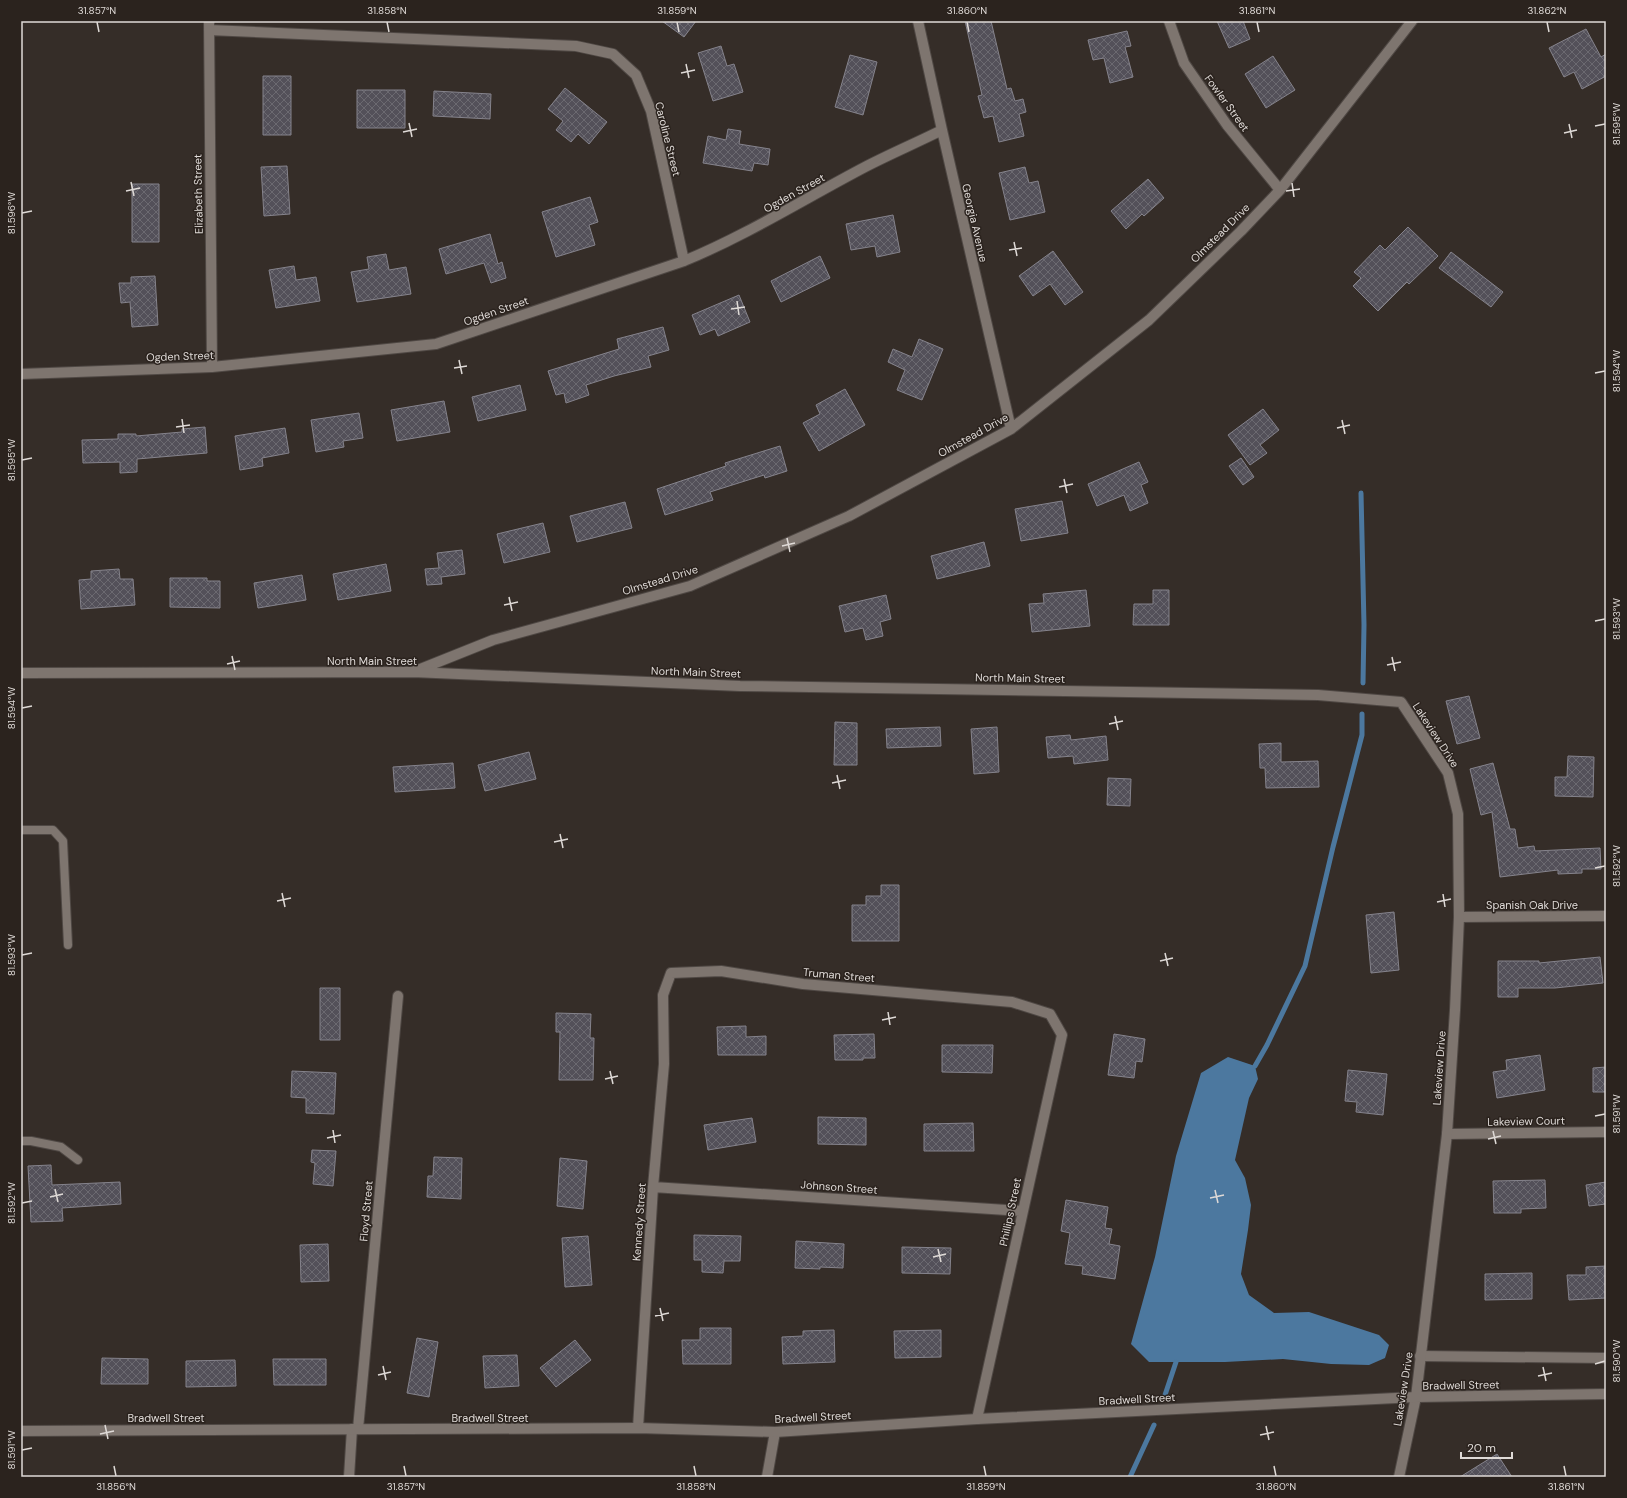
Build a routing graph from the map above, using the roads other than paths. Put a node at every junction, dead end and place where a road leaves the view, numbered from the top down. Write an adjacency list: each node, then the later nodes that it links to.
1 (918, 21): 5 (street, Georgia Avenue)
2 (1169, 21): 6 (street, Fowler Street)
3 (1412, 21): 6 (street, Olmstead Drive)
4 (209, 25): 7 (street, Caroline Street); 8 (street, Elizabeth Street)
5 (942, 130): 7 (street, Ogden Street); 10 (street, Georgia Avenue)
6 (1280, 190): 10 (street, Olmstead Drive)
7 (684, 261): 8 (street, Ogden Street)
8 (212, 367): 9 (street, Ogden Street)
9 (21, 374)
10 (1011, 429): 11 (street, Olmstead Drive)
11 (413, 672): 12 (street, North Main Street); 13 (street, North Main Street)
12 (21, 673)
13 (1371, 700): 16 (street, Lakeview Drive)
14 (21, 830): 17 (lane)
15 (1606, 916): 16 (street, Spanish Oak Drive)
16 (1459, 917): 22 (street, Lakeview Drive)
17 (68, 945)
18 (398, 996): 33 (street, Floyd Street)
19 (1050, 1014): 20 (street, Truman Street); 26 (street, Phillips Street)
20 (662, 1018): 25 (street, Kennedy Street)
21 (1606, 1132): 22 (street, Lakeview Court)
22 (1447, 1134): 27 (street, Lakeview Drive)
23 (21, 1141): 24 (lane)
24 (78, 1160)
25 (653, 1187): 26 (street, Johnson Street); 32 (street, Kennedy Street)
26 (1023, 1212): 31 (street, Phillips Street)
27 (1420, 1356): 28 (street); 30 (street, Lakeview Drive)
28 (1606, 1358)
29 (1606, 1394): 30 (street, Bradwell Street)
30 (1416, 1397): 31 (street, Bradwell Street); 38 (street, Lakeview Drive)
31 (977, 1419): 35 (street, Bradwell Street)
32 (638, 1428): 33 (street, Bradwell Street); 35 (street, Bradwell Street)
33 (355, 1429): 34 (street, Bradwell Street); 36 (street, Floyd Street)
34 (21, 1431)
35 (775, 1432): 37 (street)
36 (349, 1477)
37 (767, 1477)
38 (1399, 1477)

